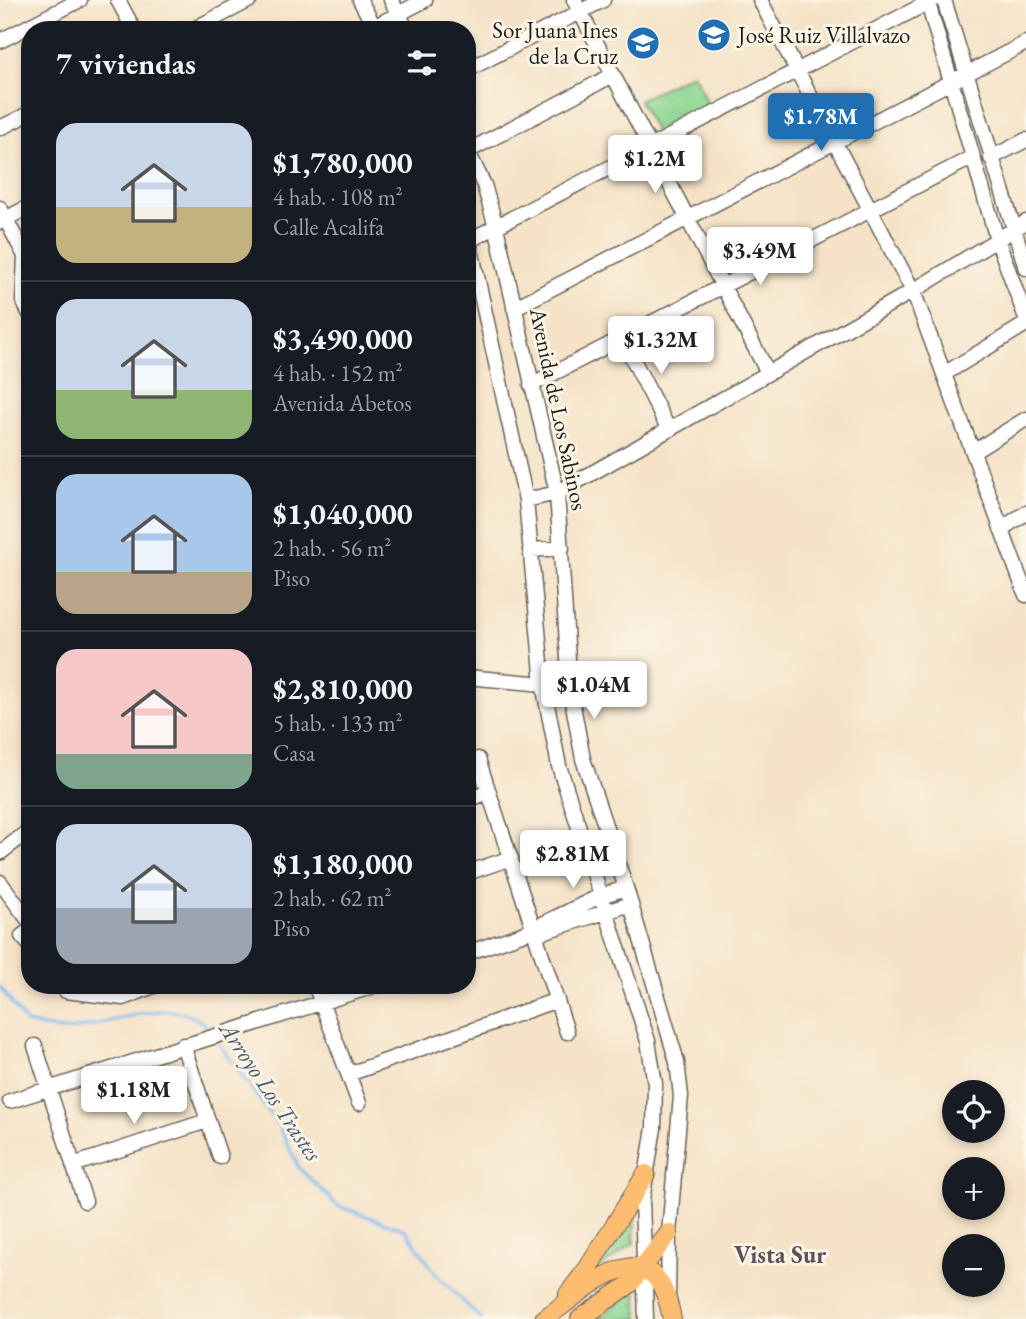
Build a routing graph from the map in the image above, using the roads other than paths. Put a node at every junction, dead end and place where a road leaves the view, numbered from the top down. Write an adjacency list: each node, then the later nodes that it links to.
1 (80, 0): 13 (street)
2 (118, 0): 14 (street)
3 (250, 0): 15 (street)
4 (360, 0): 16 (street)
5 (391, 0): 12 (street)
6 (425, 0): 12 (street)
7 (603, 0): 11 (street)
8 (760, 0): 23 (street)
9 (944, 0): 25 (street)
10 (929, 1): 23 (street); 26 (street)
11 (577, 6): 22 (street); 24 (street)
12 (399, 14): 17 (street); 18 (street)
13 (39, 21)
14 (129, 21)
15 (209, 21)
16 (369, 21)
17 (387, 21)
18 (402, 21)
19 (21, 30): 20 (street)
20 (0, 41)
21 (1026, 43): 25 (street)
22 (476, 65)
23 (797, 70): 30 (street); 32 (street)
24 (613, 75): 31 (street); 32 (street)
25 (966, 75): 26 (street); 34 (street)
26 (951, 82): 30 (street); 33 (street)
27 (21, 118): 28 (street)
28 (0, 128)
29 (1026, 140): 34 (street)
30 (835, 142): 37 (street); 39 (street)
31 (476, 146)
32 (650, 147): 39 (street); 41 (street)
33 (973, 157): 37 (street); 44 (street)
34 (991, 158): 42 (street)
35 (476, 168): 41 (street, Avenida de Los Sabinos)
36 (21, 209): 38 (street)
37 (870, 210): 48 (street); 49 (street)
38 (2, 216): 45 (street)
39 (687, 219): 48 (street); 50 (street)
40 (1026, 222): 42 (street)
41 (496, 227): 43 (street); 50 (street, Avenida de Los Sabinos)
42 (1012, 230): 44 (street); 46 (street)
43 (476, 233)
44 (997, 239): 49 (street); 51 (street)
45 (21, 249)
46 (1026, 268)
47 (476, 272): 61 (street)
48 (722, 286): 53 (street); 54 (street)
49 (913, 291): 54 (street); 55 (street)
50 (514, 308): 56 (street, Avenida de Los Sabinos)
51 (1026, 318)
52 (1026, 324): 55 (street)
53 (622, 338): 56 (street); 58 (street)
54 (768, 373): 58 (street)
55 (944, 374): 59 (street)
56 (531, 385): 60 (street, Avenida de Los Sabinos)
57 (1026, 419): 59 (street)
58 (668, 430): 60 (street)
59 (973, 452): 63 (street)
60 (557, 493): 61 (street); 64 (street, Avenida de Los Sabinos)
61 (526, 500): 65 (street)
62 (1026, 513): 63 (street)
63 (1001, 528): 66 (street)
64 (562, 548): 65 (street); 77 (street, Avenida de Los Sabinos)
65 (530, 550): 68 (street)
66 (1026, 594)
67 (476, 678): 68 (street)
68 (543, 684): 78 (street)
69 (478, 759): 70 (street)
70 (489, 792): 71 (street); 74 (street)
71 (476, 797)
72 (21, 837): 73 (street)
73 (0, 853)
74 (510, 858): 75 (street); 82 (street)
75 (476, 870)
76 (0, 883): 80 (street)
77 (626, 888): 78 (street); 79 (street, Avenida de Los Sabinos)
78 (600, 896): 81 (street); 82 (street)
79 (631, 904): 81 (street); 102 (street, Avenida de Los Sabinos)
80 (21, 910)
81 (606, 912): 82 (street); 100 (street)
82 (530, 932): 83 (street); 88 (street)
83 (476, 950)
84 (103, 994): 85 (street)
85 (133, 994)
86 (318, 994): 89 (street)
87 (352, 994): 89 (street)
88 (557, 1000): 90 (street); 93 (street)
89 (322, 1005): 91 (street); 93 (street)
90 (567, 1032)
91 (183, 1045): 94 (street); 97 (street)
92 (35, 1046): 94 (street)
93 (349, 1074): 96 (street)
94 (48, 1088): 95 (street); 99 (street)
95 (10, 1101)
96 (359, 1103)
97 (207, 1121): 98 (street); 99 (street)
98 (220, 1157)
99 (73, 1165): 101 (street)
100 (646, 1174): 103 (street); 105 (main road)
101 (85, 1202)
102 (668, 1233): 103 (main road); 104 (street, Avenida de Los Sabinos)
103 (643, 1268): 104 (main road); 105 (main road); 106 (main road); 107 (street)
104 (668, 1298): 108 (main road)
105 (549, 1315)
106 (580, 1319)
107 (646, 1319)
108 (672, 1319)

